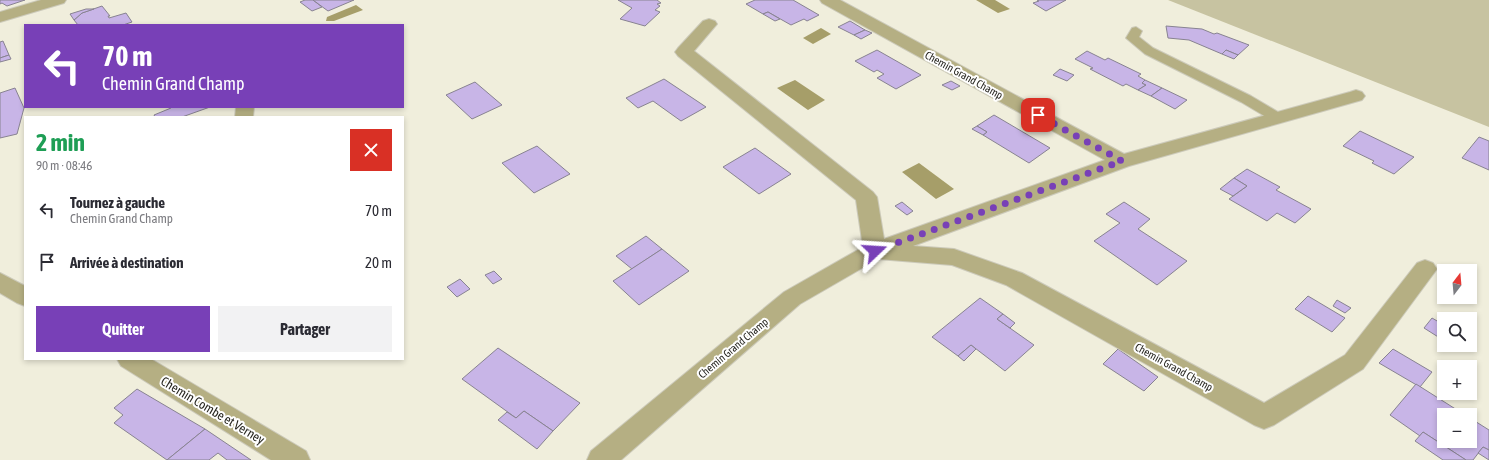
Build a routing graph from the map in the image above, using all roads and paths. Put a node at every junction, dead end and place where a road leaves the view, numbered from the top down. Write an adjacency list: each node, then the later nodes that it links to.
1 (58, 0): 3 (street)
2 (828, 0): 8 (street, Chemin Grand Champ)
3 (0, 17)
4 (709, 24): 9 (street)
5 (1136, 31): 7 (lane)
6 (1356, 96): 7 (street, Chemin Grand Champ)
7 (1278, 118): 8 (street, Chemin Grand Champ)
8 (1122, 161): 9 (street, Chemin Grand Champ)
9 (875, 251): 10 (street, Chemin Grand Champ); 15 (street, Chemin Grand Champ)
10 (1426, 269)
11 (0, 282): 12 (street)
12 (24, 296)
13 (132, 360): 14 (street, Chemin Combe et Verney)
14 (296, 460)
15 (601, 460)

